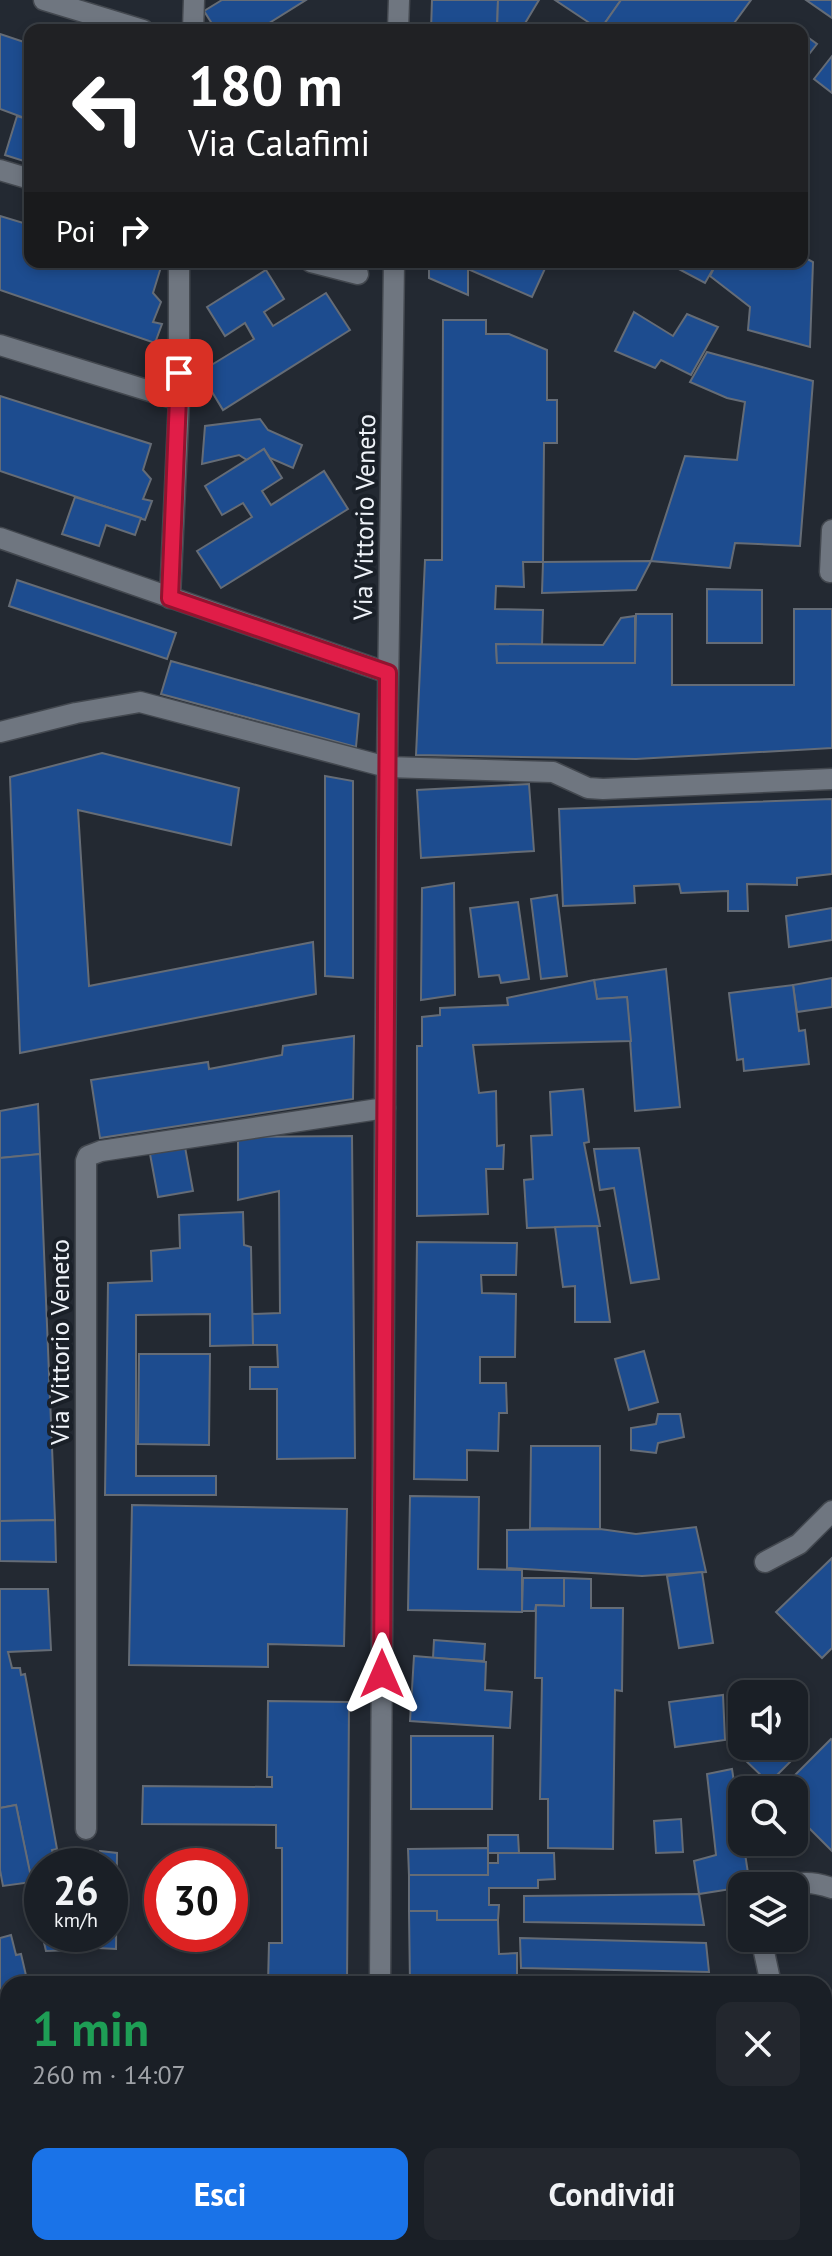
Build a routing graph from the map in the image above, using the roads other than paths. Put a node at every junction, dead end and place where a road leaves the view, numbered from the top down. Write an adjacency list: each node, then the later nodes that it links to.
1 (44, 0): 4 (street)
2 (194, 0): 5 (street)
3 (399, 0): 6 (street)
4 (123, 24)
5 (193, 24)
6 (398, 24)
7 (0, 170): 8 (street)
8 (24, 177)
9 (179, 268): 14 (street)
10 (334, 268): 12 (street)
11 (394, 268): 19 (street, Via Vittorio Veneto)
12 (358, 274)
13 (0, 345): 14 (street)
14 (179, 400): 18 (street)
15 (832, 530): 17 (street)
16 (0, 538): 18 (street)
17 (830, 572)
18 (170, 598): 19 (street)
19 (388, 673): 21 (street, Via Vittorio Veneto)
20 (0, 732): 21 (street)
21 (387, 767): 22 (street); 23 (street, Via Vittorio Veneto)
22 (832, 779)
23 (385, 1108): 26 (street, Via Vittorio Veneto); 30 (street, Via Vittorio Veneto)
24 (832, 1511): 25 (street)
25 (765, 1562)
26 (86, 1829)
27 (808, 1885): 28 (street)
28 (832, 1888)
29 (764, 1952): 31 (street)
30 (380, 1976)
31 (769, 1976)

